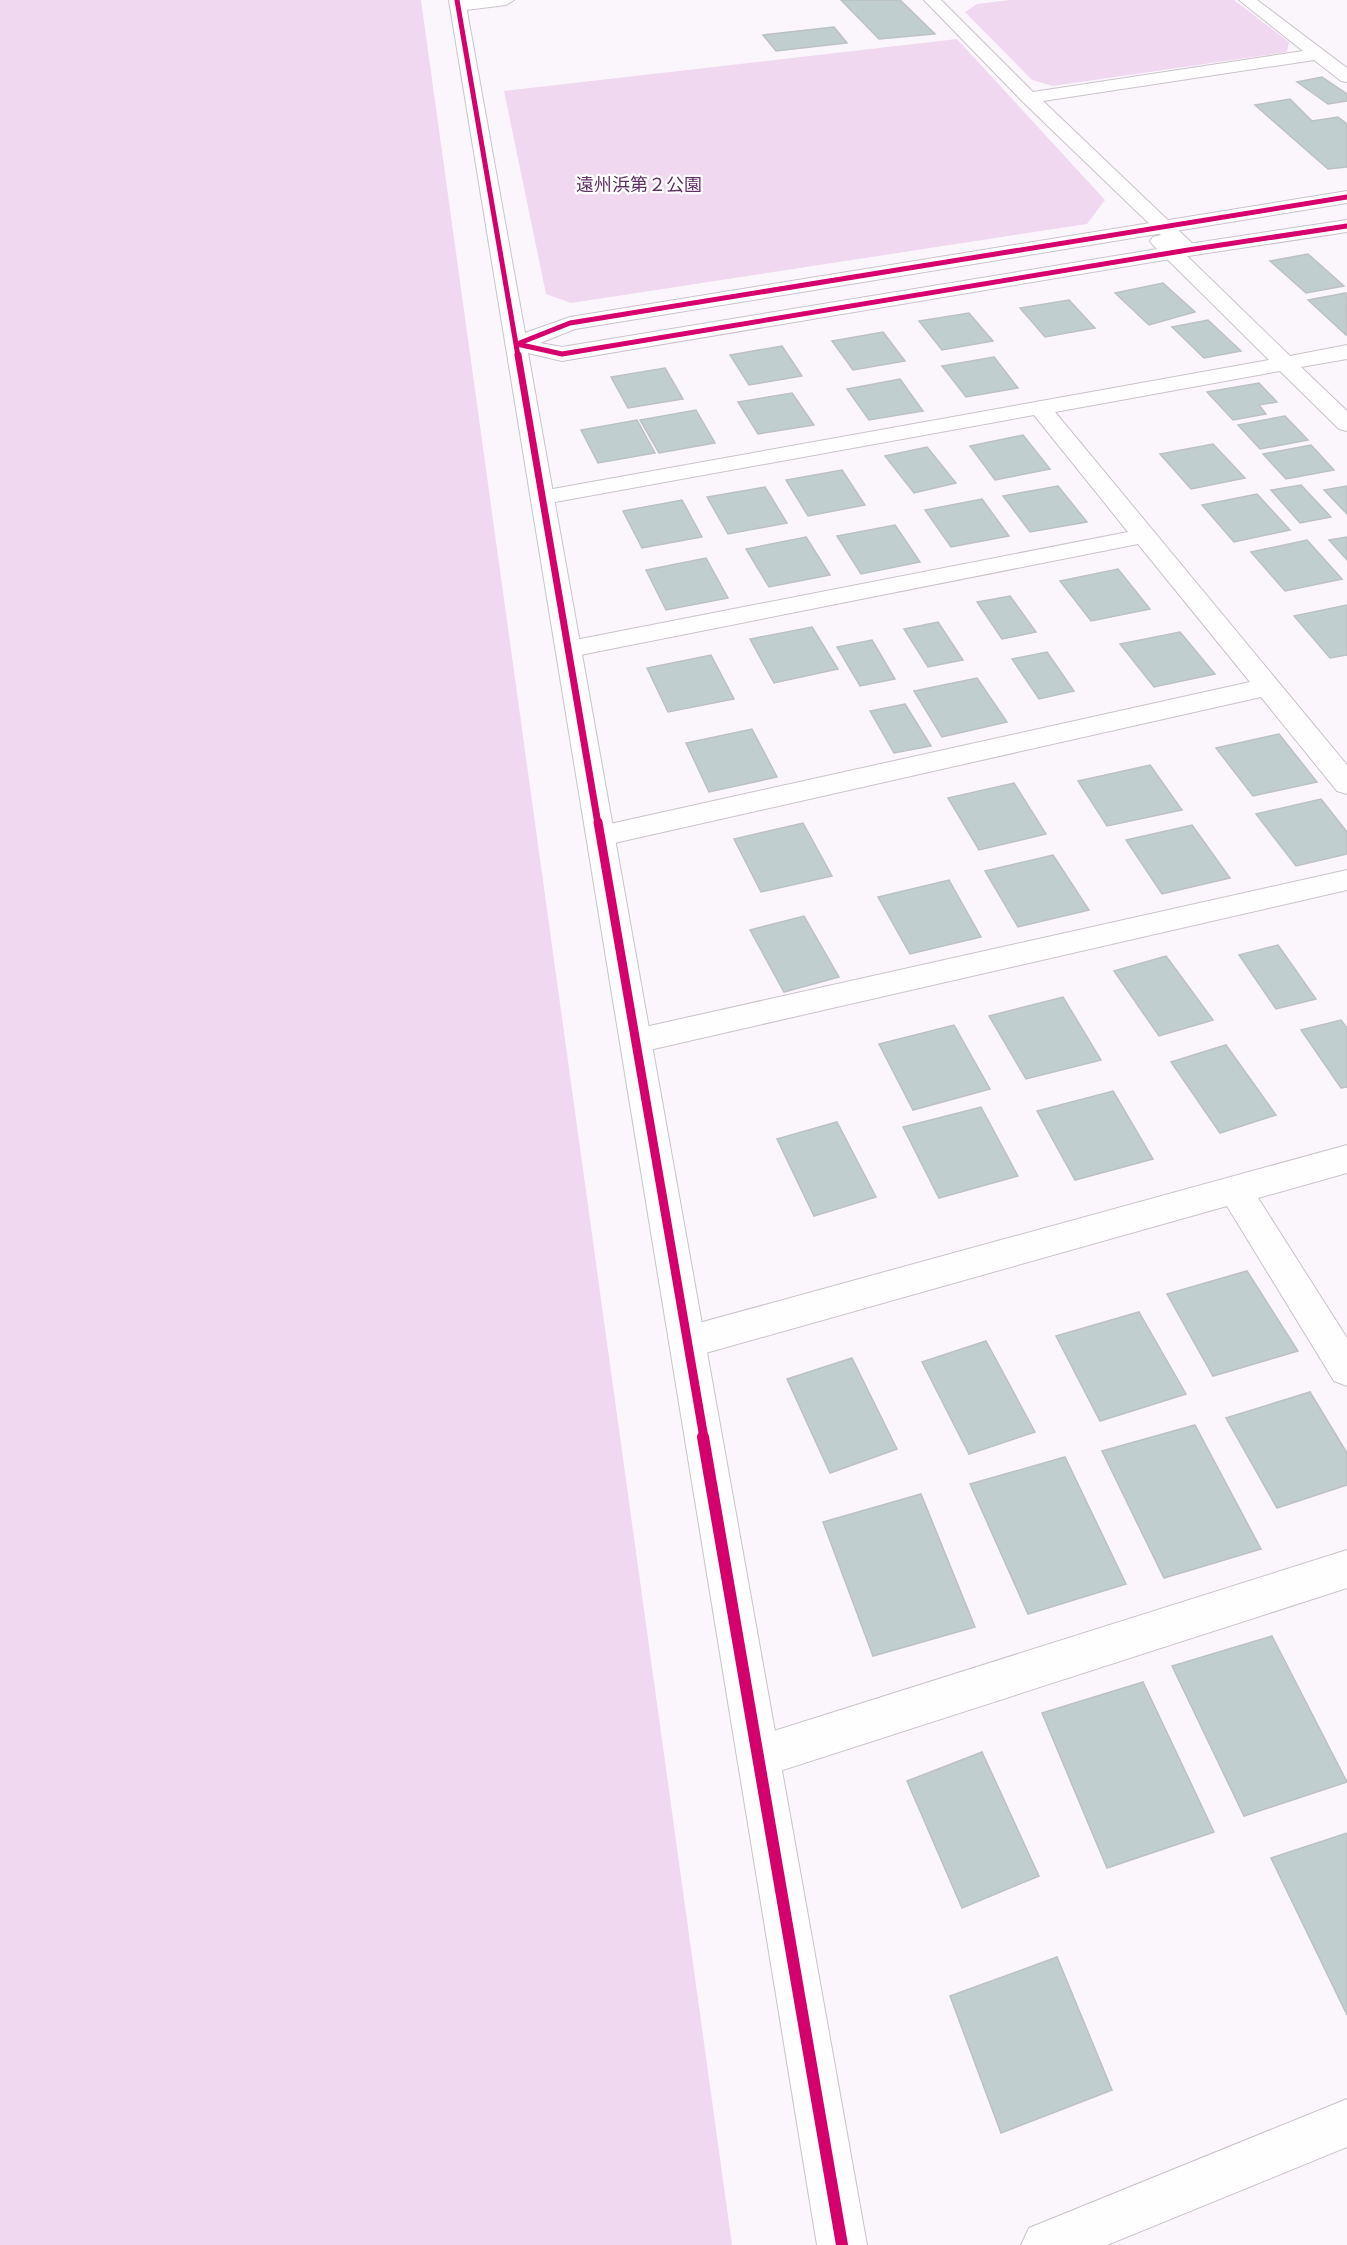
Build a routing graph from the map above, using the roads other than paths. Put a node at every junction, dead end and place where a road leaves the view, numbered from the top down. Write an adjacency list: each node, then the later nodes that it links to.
1 (506, 0): 5 (street)
2 (1247, 0): 6 (street)
3 (935, 2): 4 (street); 8 (street)
4 (958, 2)
5 (458, 3): 13 (street)
6 (1318, 54): 7 (street); 8 (street)
7 (1347, 77)
8 (1029, 98): 11 (street)
9 (1347, 197): 11 (street)
10 (1347, 226): 12 (street)
11 (1157, 229): 12 (street); 13 (street)
12 (1180, 252): 13 (street); 15 (street)
13 (517, 344): 18 (street)
14 (1347, 352): 15 (street)
15 (1285, 363): 16 (street); 17 (street)
16 (1040, 408): 18 (street); 19 (street)
17 (1347, 424)
18 (544, 496): 20 (street)
19 (1144, 536): 20 (street); 21 (street)
20 (570, 649): 23 (street)
21 (1267, 687): 22 (street); 23 (street)
22 (1347, 784)
23 (601, 836): 25 (street)
24 (1347, 880): 25 (street)
25 (636, 1041): 28 (street)
26 (1347, 1159): 27 (street)
27 (1235, 1190): 28 (street); 29 (street)
28 (687, 1342): 31 (street)
29 (1347, 1370)
30 (1347, 1569): 31 (street)
31 (758, 1757): 33 (street)
32 (1347, 2123): 34 (street)
33 (842, 2245)
34 (1046, 2245)

